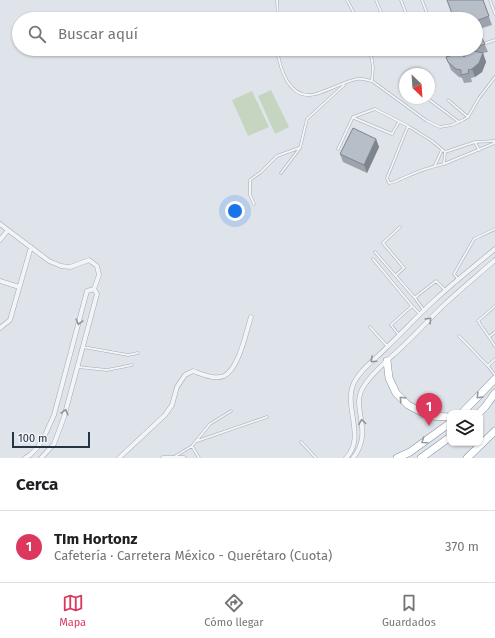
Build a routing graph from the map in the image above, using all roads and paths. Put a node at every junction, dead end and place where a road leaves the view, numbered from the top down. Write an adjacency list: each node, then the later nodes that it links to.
1 (278, 0): 7 (lane)
2 (347, 0): 8 (lane)
3 (376, 0): 9 (lane)
4 (401, 0): 10 (lane)
5 (422, 0): 11 (lane)
6 (490, 0): 12 (lane)
7 (278, 12)
8 (353, 12)
9 (381, 12)
10 (405, 12)
11 (426, 12)
12 (495, 14)
13 (495, 40): 14 (lane)
14 (483, 44)
15 (278, 56): 19 (lane)
16 (371, 56): 18 (lane)
17 (495, 77): 23 (lane)
18 (372, 81): 19 (lane); 25 (lane)
19 (345, 83): 29 (lane)
20 (448, 100): 23 (lane)
21 (435, 104): 25 (lane)
22 (353, 117): 24 (lane); 24 (lane); 30 (lane)
23 (468, 117): 25 (lane)
24 (399, 121): 26 (lane)
25 (459, 122)
26 (408, 126): 31 (lane); 35 (lane)
27 (475, 142): 28 (lane); 32 (lane); 33 (lane)
28 (495, 142): 32 (lane)
29 (300, 148): 36 (lane); 37 (lane)
30 (338, 149)
31 (442, 150): 33 (lane); 35 (lane)
32 (479, 150): 34 (lane)
33 (445, 152): 34 (lane)
34 (444, 164): 35 (lane)
35 (435, 166)
36 (282, 173)
37 (254, 204)
38 (0, 224): 41 (street)
39 (400, 227): 48 (lane)
40 (495, 229): 49 (lane)
41 (8, 230): 42 (street); 43 (street)
42 (0, 240)
43 (31, 247): 51 (street); 52 (street)
44 (495, 249): 49 (street)
45 (375, 252): 48 (lane)
46 (373, 259): 57 (lane)
47 (494, 262): 56 (street)
48 (396, 275): 55 (lane)
49 (458, 280): 53 (street)
50 (0, 281): 51 (street)
51 (19, 287): 62 (street)
52 (94, 289): 70 (street); 80 (street, one-way to 80)
53 (446, 290): 54 (street); 55 (lane)
54 (438, 297): 56 (street); 59 (street)
55 (415, 298): 59 (lane)
56 (444, 305): 74 (street, one-way to 56)
57 (412, 306): 60 (lane); 66 (lane)
58 (495, 306): 68 (lane)
59 (424, 310): 60 (street)
60 (420, 314): 66 (street)
61 (251, 317): 96 (street)
62 (2, 324): 64 (street)
63 (370, 327): 71 (lane)
64 (0, 328)
65 (494, 333): 68 (lane)
66 (399, 335): 71 (street)
67 (459, 336): 76 (lane)
68 (489, 338): 69 (lane)
69 (495, 346)
70 (82, 347): 72 (lane); 77 (street)
71 (388, 347): 102 (street, one-way to 102)
72 (138, 353)
73 (495, 359): 76 (lane)
74 (387, 361): 87 (highway, one-way to 74); 103 (street, one-way to 74)
75 (132, 365): 77 (lane)
76 (488, 366): 78 (lane)
77 (77, 367): 81 (street)
78 (495, 375)
79 (495, 379): 83 (highway, one-way to 83)
80 (63, 383): 81 (street); 94 (street)
81 (72, 385): 95 (street, one-way to 81)
82 (495, 393): 84 (highway)
83 (465, 410)
84 (482, 410)
85 (231, 411): 91 (lane)
86 (267, 417): 91 (lane)
87 (447, 417)
88 (447, 425): 104 (highway, one-way to 104)
89 (495, 431): 106 (highway)
90 (447, 439): 105 (highway)
91 (196, 441): 93 (lane)
92 (300, 442): 101 (lane)
93 (192, 446): 98 (lane); 100 (lane)
94 (25, 458)
95 (41, 458)
96 (119, 458)
97 (163, 458): 98 (street)
98 (173, 458): 99 (street)
99 (184, 458)
100 (199, 458)
101 (316, 458)
102 (346, 458)
103 (353, 458)
104 (397, 458)
105 (421, 458)
106 (467, 458)

